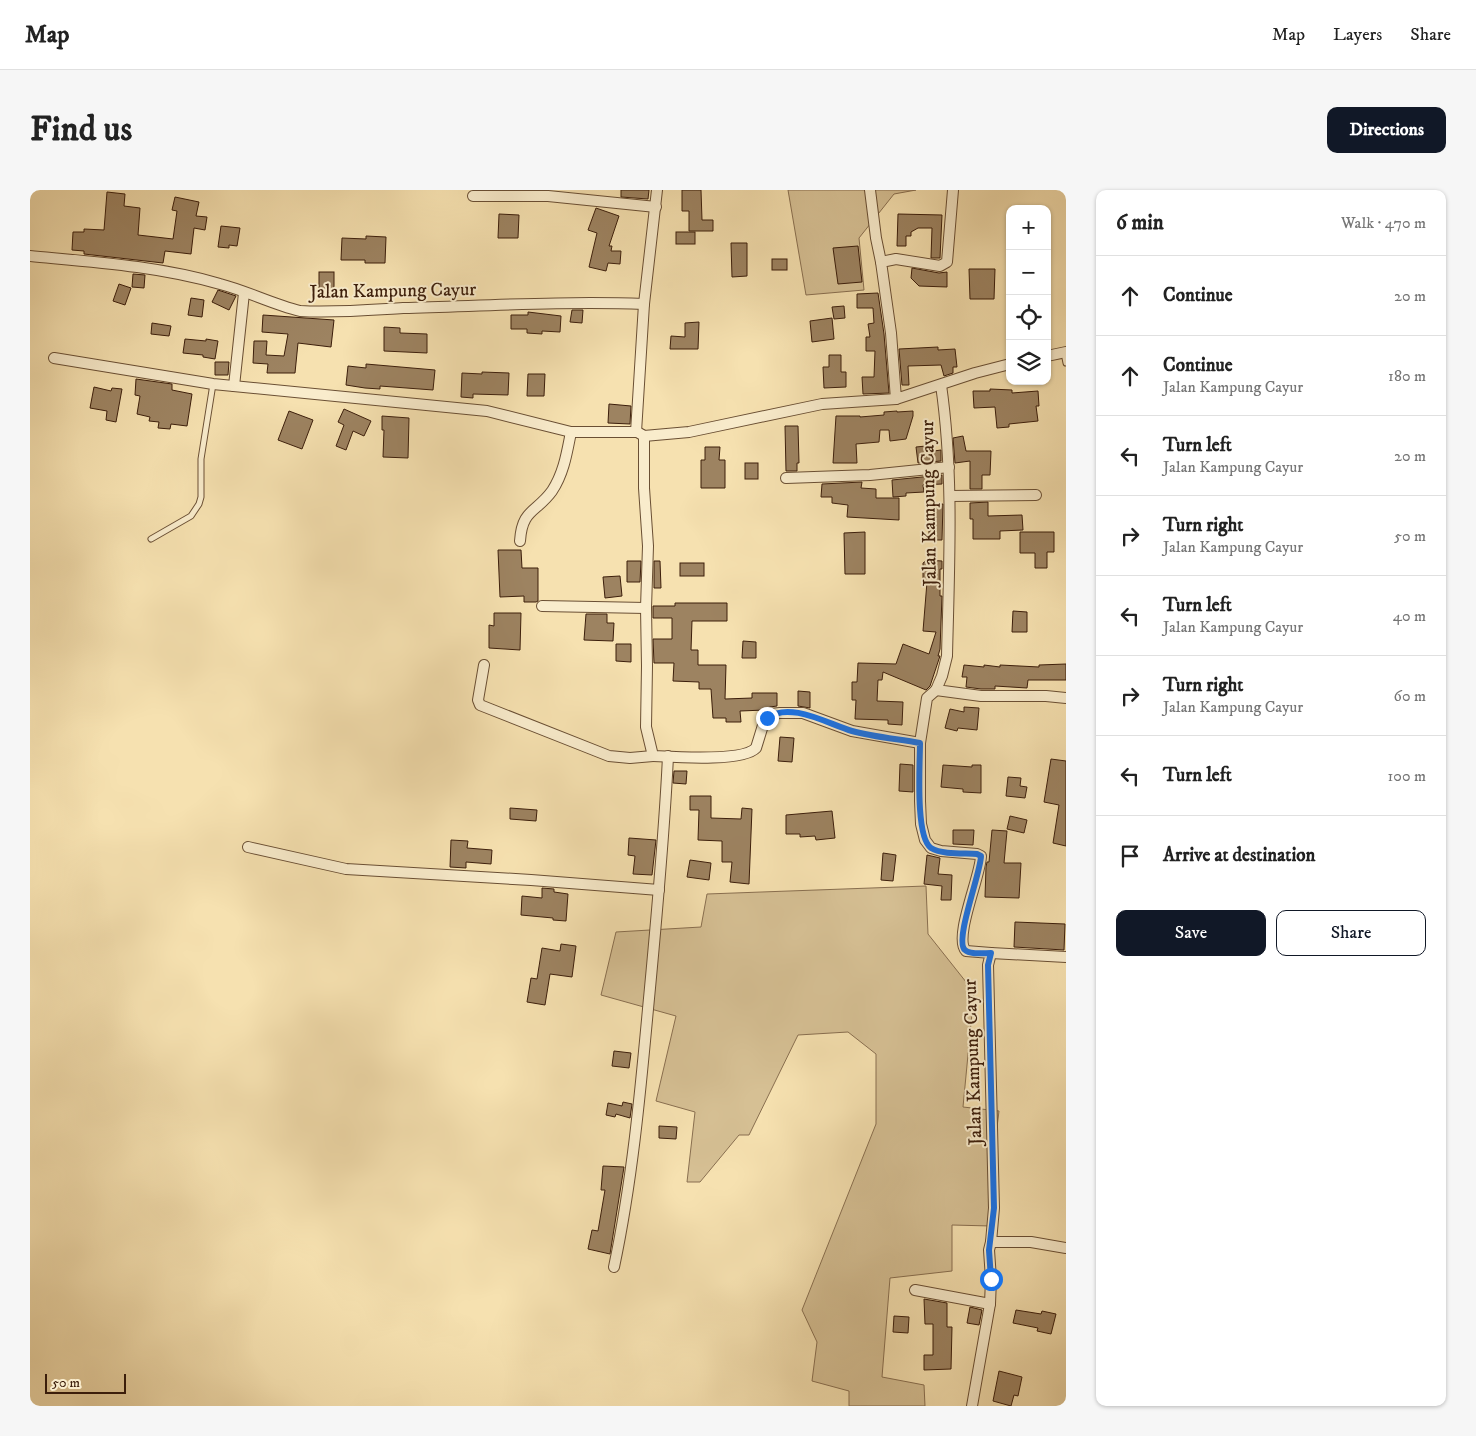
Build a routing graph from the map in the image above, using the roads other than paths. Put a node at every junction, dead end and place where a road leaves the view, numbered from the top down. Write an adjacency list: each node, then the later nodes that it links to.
1 (657, 190): 5 (street)
2 (870, 190): 7 (street)
3 (953, 190): 7 (street)
4 (473, 196): 5 (street)
5 (656, 206): 9 (street)
6 (30, 256): 8 (street, Jalan Kampung Cayur)
7 (881, 262): 18 (street)
8 (244, 293): 9 (street, Jalan Kampung Cayur); 17 (street)
9 (644, 304): 20 (street)
10 (1065, 352): 11 (street); 13 (lane)
11 (1051, 355)
12 (54, 358): 15 (street)
13 (1066, 363)
14 (1006, 365): 16 (street)
15 (213, 384): 17 (street); 25 (lane)
16 (940, 385): 18 (street); 21 (street, Jalan Kampung Cayur)
17 (234, 386): 19 (street)
18 (896, 399): 20 (street)
19 (571, 432): 20 (street); 26 (street)
20 (640, 434): 28 (street)
21 (949, 467): 22 (street); 23 (street, Jalan Kampung Cayur)
22 (786, 478)
23 (950, 496): 24 (street); 30 (street, Jalan Kampung Cayur)
24 (1036, 496)
25 (151, 539)
26 (520, 541)
27 (542, 606): 28 (street)
28 (646, 608): 33 (street)
29 (484, 665): 33 (street)
30 (936, 690): 31 (street); 32 (street, Jalan Kampung Cayur)
31 (1066, 698)
32 (920, 743): 34 (street); 37 (street, Jalan Kampung Cayur)
33 (653, 756): 34 (street)
34 (668, 756): 36 (street)
35 (248, 847): 36 (street)
36 (659, 890): 41 (street)
37 (991, 953): 38 (street); 39 (street, Jalan Kampung Cayur)
38 (1066, 957)
39 (991, 1242): 40 (street); 43 (street, Jalan Kampung Cayur)
40 (1066, 1248)
41 (614, 1267)
42 (915, 1290): 43 (street)
43 (990, 1304): 44 (street, Jalan Kampung Cayur)
44 (972, 1406)

